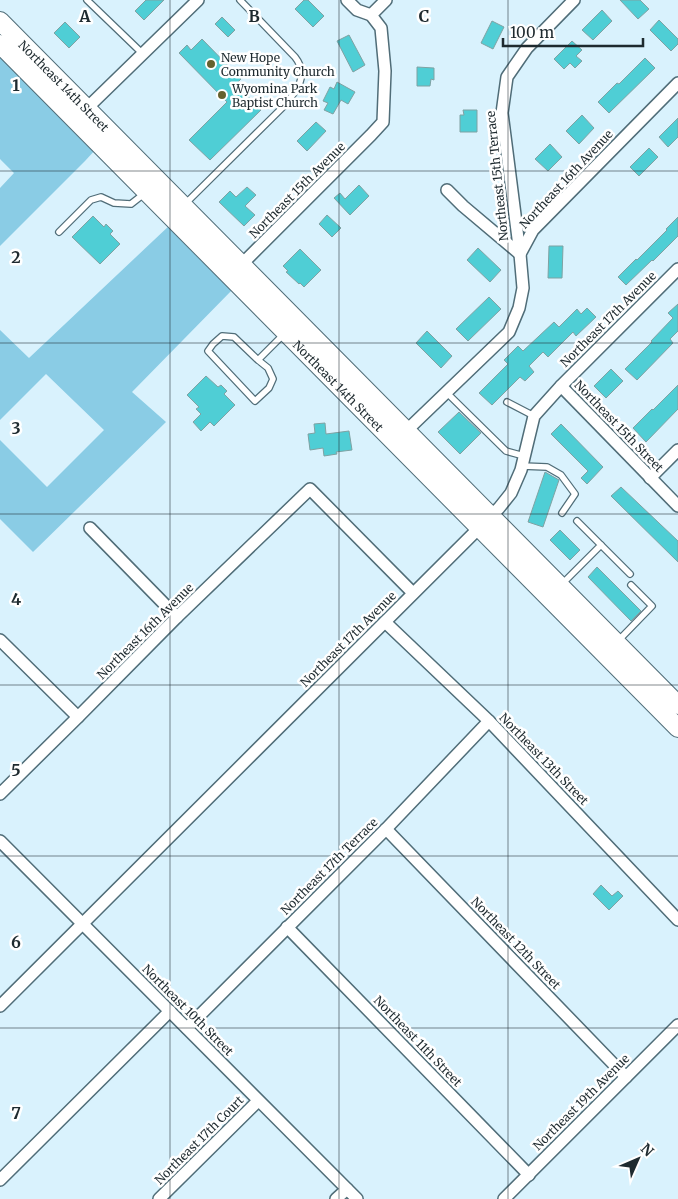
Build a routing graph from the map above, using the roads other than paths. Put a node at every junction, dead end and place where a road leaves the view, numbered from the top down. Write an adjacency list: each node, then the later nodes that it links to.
1 (87, 0): 10 (lane)
2 (240, 0): 15 (lane)
3 (347, 0): 7 (street)
4 (386, 0): 7 (street)
5 (574, 0): 17 (street, Northeast 15th Terrace)
6 (197, 1): 10 (street)
7 (371, 15): 19 (street, Northeast 15th Avenue)
8 (0, 21): 12 (main road, Northeast 14th Street)
9 (0, 44): 12 (main road, Northeast 14th Street)
10 (143, 54): 12 (street)
11 (678, 83): 17 (street, Northeast 16th Avenue)
12 (81, 114): 14 (main road, Northeast 14th Street); 15 (main road, Northeast 14th Street)
13 (447, 190): 17 (street)
14 (146, 192): 16 (lane); 19 (main road, Northeast 14th Street)
15 (183, 206): 19 (main road, Northeast 14th Street)
16 (59, 232)
17 (520, 254): 23 (street)
18 (678, 269): 22 (street, Northeast 17th Avenue)
19 (236, 270): 20 (main road, Northeast 14th Street); 26 (main road, Northeast 14th Street)
20 (286, 332): 21 (lane); 26 (main road, Northeast 14th Street)
21 (258, 360): 21 (lane)
22 (560, 386): 25 (street, Northeast 17th Avenue); 29 (street, Northeast 15th Street)
23 (446, 392): 26 (street); 28 (lane)
24 (507, 402): 25 (lane)
25 (534, 416): 28 (street, Northeast 17th Avenue)
26 (400, 437): 33 (main road, Northeast 14th Street)
27 (678, 450): 29 (street)
28 (523, 461): 31 (lane); 33 (street, Northeast 17th Avenue)
29 (650, 478): 30 (street, Northeast 15th Street)
30 (678, 506)
31 (562, 513)
32 (577, 521): 35 (lane)
33 (485, 522): 38 (main road, Northeast 14th Street); 39 (street, Northeast 17th Avenue); 47 (main road, Northeast 14th Street)
34 (90, 528): 40 (street)
35 (600, 545): 36 (lane); 38 (lane)
36 (630, 574)
37 (631, 585): 43 (lane)
38 (560, 586): 43 (main road, Northeast 14th Street)
39 (413, 593): 40 (street, Northeast 16th Avenue); 41 (street, Northeast 17th Avenue)
40 (177, 617): 45 (street, Northeast 16th Avenue)
41 (385, 622): 46 (street, Northeast 13th Street); 52 (street, Northeast 17th Avenue)
42 (0, 640): 45 (street)
43 (616, 643): 44 (main road, Northeast 14th Street)
44 (678, 705)
45 (78, 717): 48 (street, Northeast 16th Avenue)
46 (489, 721): 49 (street, Northeast 17th Terrace); 51 (street, Northeast 13th Street)
47 (678, 728)
48 (0, 794)
49 (386, 829): 53 (street, Northeast 17th Terrace); 58 (street, Northeast 12th Street)
50 (0, 841): 52 (street, Northeast 10th Street)
51 (678, 920)
52 (83, 923): 54 (street, Northeast 17th Avenue); 55 (street, Northeast 10th Street)
53 (288, 927): 57 (street, Northeast 17th Terrace); 60 (street, Northeast 11th Street)
54 (0, 1006)
55 (170, 1011): 57 (street, Northeast 10th Street); 61 (street)
56 (678, 1025): 58 (street, Northeast 19th Avenue)
57 (187, 1028): 59 (street, Northeast 10th Street)
58 (626, 1077): 60 (street, Northeast 19th Avenue)
59 (258, 1101): 62 (street, Northeast 10th Street); 63 (street, Northeast 17th Court)
60 (529, 1175): 66 (street, Northeast 19th Avenue)
61 (0, 1180)
62 (347, 1189): 64 (street); 65 (street, Northeast 10th Street)
63 (159, 1199)
64 (336, 1199)
65 (357, 1199)
66 (504, 1199)

